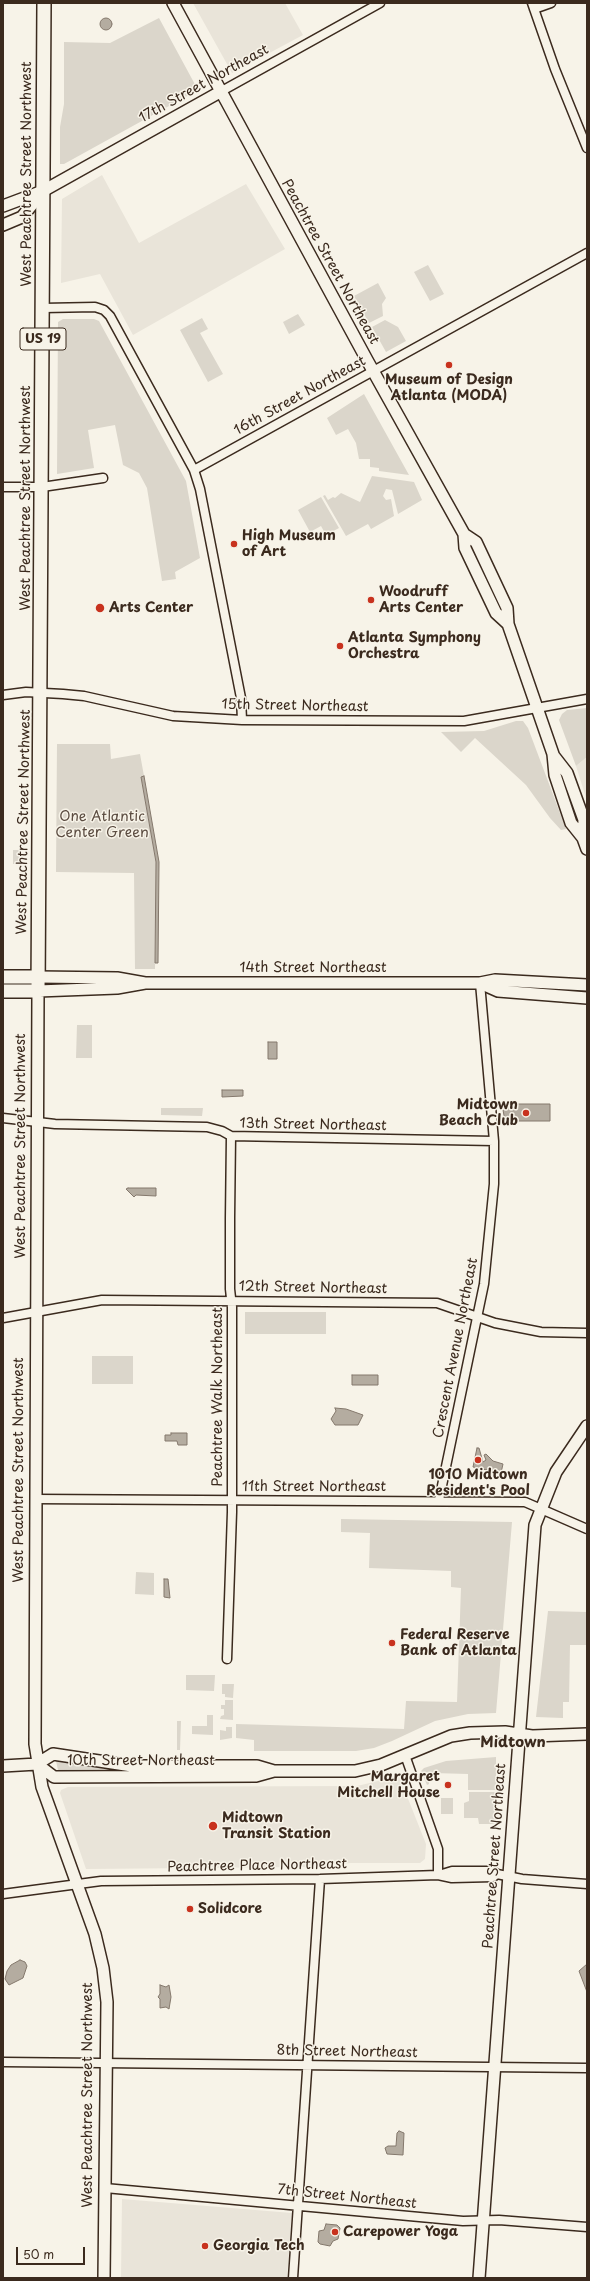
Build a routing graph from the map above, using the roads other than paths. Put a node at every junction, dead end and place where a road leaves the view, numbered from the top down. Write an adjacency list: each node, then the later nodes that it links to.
1 (44, 3): 8 (main road, West Peachtree Street Northwest / US 19)
2 (173, 3): 6 (main road, Peachtree Street Northeast)
3 (380, 3): 6 (street, 17th Street Northeast)
4 (551, 3): 5 (street)
5 (533, 6): 7 (street)
6 (220, 92): 8 (main road, 17th Street Northeast); 13 (main road, Peachtree Street Northeast)
7 (587, 148)
8 (43, 191): 9 (main road); 10 (main road); 12 (main road, West Peachtree Street Northwest / US 19)
9 (3, 206)
10 (3, 225)
11 (587, 253): 13 (street, 16th Street Northeast)
12 (43, 308): 14 (street); 17 (main road, West Peachtree Street Northwest / US 19)
13 (373, 370): 14 (street, 16th Street Northeast); 21 (main road, Peachtree Street Northeast)
14 (194, 470): 22 (street)
15 (103, 478): 17 (street)
16 (3, 487): 17 (street)
17 (42, 487): 18 (main road, West Peachtree Street Northwest / US 19)
18 (41, 693): 19 (street, 15th Street Northeast); 22 (street, 15th Street Northeast); 25 (main road, West Peachtree Street Northwest / US 19)
19 (3, 695)
20 (587, 699): 21 (street, 15th Street Northeast)
21 (537, 708): 22 (street, 15th Street Northeast); 23 (main road, Peachtree Street Northeast)
22 (242, 720)
23 (587, 849)
24 (3, 977): 25 (main road)
25 (38, 977): 26 (main road, 14th Street Northeast); 30 (main road, West Peachtree Street Northwest / US 19)
26 (145, 982): 27 (main road, 14th Street Northeast); 30 (main road, 14th Street Northeast)
27 (480, 983): 28 (main road, 14th Street Northeast); 31 (main road, 14th Street Northeast); 35 (street, Crescent Avenue Northeast)
28 (587, 985)
29 (3, 991): 30 (main road)
30 (38, 991): 33 (main road, West Peachtree Street Northwest)
31 (587, 998)
32 (3, 1118): 33 (street, 13th Street Northeast)
33 (38, 1122): 34 (street, 13th Street Northeast); 37 (main road, West Peachtree Street Northwest)
34 (231, 1136): 35 (street, 13th Street Northeast); 36 (street, Peachtree Walk Northeast)
35 (494, 1141): 38 (street, Crescent Avenue Northeast)
36 (231, 1301): 37 (street, 12th Street Northeast); 38 (street, 12th Street Northeast); 43 (street, Peachtree Walk Northeast)
37 (37, 1313): 39 (street, 12th Street Northeast); 42 (main road, West Peachtree Street Northwest)
38 (478, 1317): 40 (street, 12th Street Northeast); 44 (street, Crescent Avenue Northeast)
39 (3, 1318)
40 (587, 1333)
41 (587, 1426): 45 (main road, Peachtree Street Northeast)
42 (35, 1499): 43 (street, 11th Street Northeast); 51 (main road, West Peachtree Street Northwest)
43 (232, 1500): 44 (street, 11th Street Northeast); 47 (street, Peachtree Walk Northeast)
44 (439, 1500): 45 (street, 11th Street Northeast)
45 (541, 1508): 46 (street, 11th Street Northeast); 48 (main road, Peachtree Street Northeast)
46 (587, 1528)
47 (227, 1659)
48 (519, 1734): 49 (main road, 10th Street Northeast); 50 (main road, 10th Street Northeast); 55 (main road, Peachtree Street Northeast)
49 (587, 1734)
50 (405, 1755): 53 (main road, 10th Street Northeast); 54 (street)
51 (37, 1764): 52 (main road); 53 (main road, 10th Street Northeast); 53 (main road, 10th Street Northeast); 57 (main road, West Peachtree Street Northwest)
52 (3, 1766)
53 (274, 1771)
54 (438, 1875): 55 (street, Peachtree Place Northeast); 56 (street, Peachtree Place Northeast)
55 (510, 1876): 58 (street, Peachtree Place Northeast); 63 (main road, Peachtree Street Northeast)
56 (320, 1879): 57 (street, Peachtree Place Northeast); 62 (street)
57 (76, 1884): 59 (street, Peachtree Place Northeast); 61 (main road, West Peachtree Street Northwest)
58 (587, 1884)
59 (3, 1894)
60 (3, 2062): 61 (street, 8th Street Northeast)
61 (106, 2064): 62 (street, 8th Street Northeast); 65 (main road, West Peachtree Street Northwest)
62 (307, 2064): 63 (street, 8th Street Northeast); 66 (street)
63 (495, 2067): 64 (street, 8th Street Northeast); 67 (main road, Peachtree Street Northeast)
64 (587, 2068)
65 (105, 2188): 66 (street, 7th Street Northeast); 69 (main road, West Peachtree Street Northwest)
66 (299, 2205): 67 (street, 7th Street Northeast); 70 (street)
67 (483, 2220): 68 (street, 7th Street Northeast); 71 (main road, Peachtree Street Northeast)
68 (587, 2227)
69 (104, 2278)
70 (293, 2278)
71 (478, 2278)

